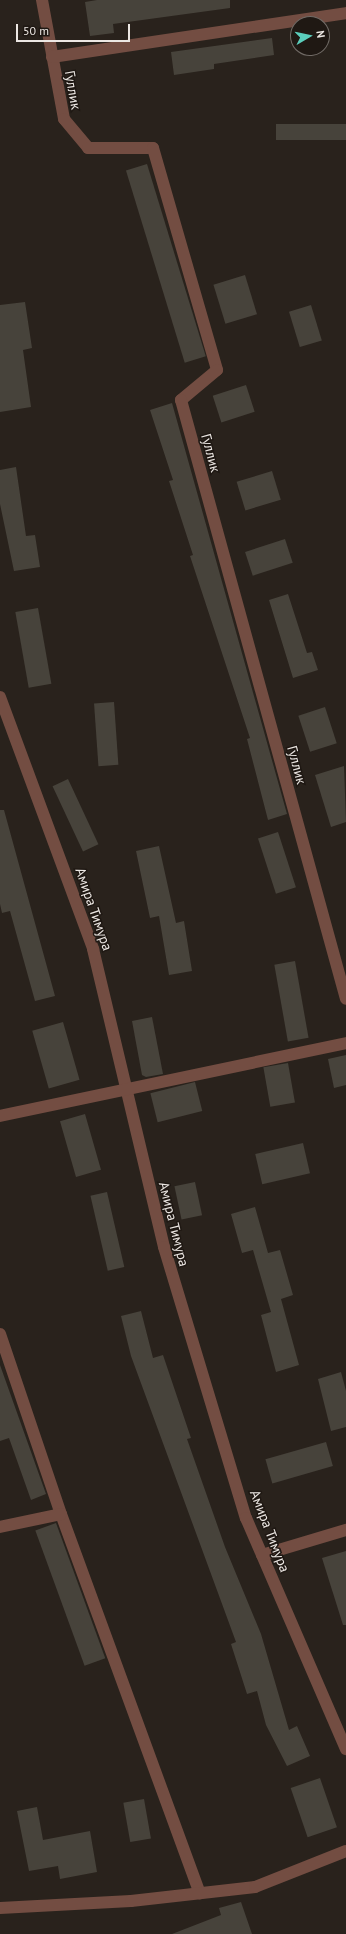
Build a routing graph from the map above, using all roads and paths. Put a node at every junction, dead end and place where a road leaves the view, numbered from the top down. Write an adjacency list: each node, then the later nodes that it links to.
1 (42, 0): 3 (street, Гуллик)
2 (346, 13): 3 (street)
3 (52, 57): 6 (street, Гуллик)
4 (0, 697): 5 (street, Амира Тимура)
5 (4, 720): 8 (street, Амира Тимура)
6 (346, 998)
7 (346, 1043): 8 (street)
8 (127, 1092): 9 (street); 14 (street, Амира Тимура)
9 (0, 1116)
10 (0, 1334): 11 (street)
11 (61, 1514): 12 (street); 17 (street)
12 (0, 1527)
13 (346, 1530): 14 (street)
14 (262, 1555): 15 (street, Амира Тимура)
15 (346, 1750)
16 (346, 1851): 17 (street)
17 (200, 1893): 18 (street)
18 (0, 1908)

